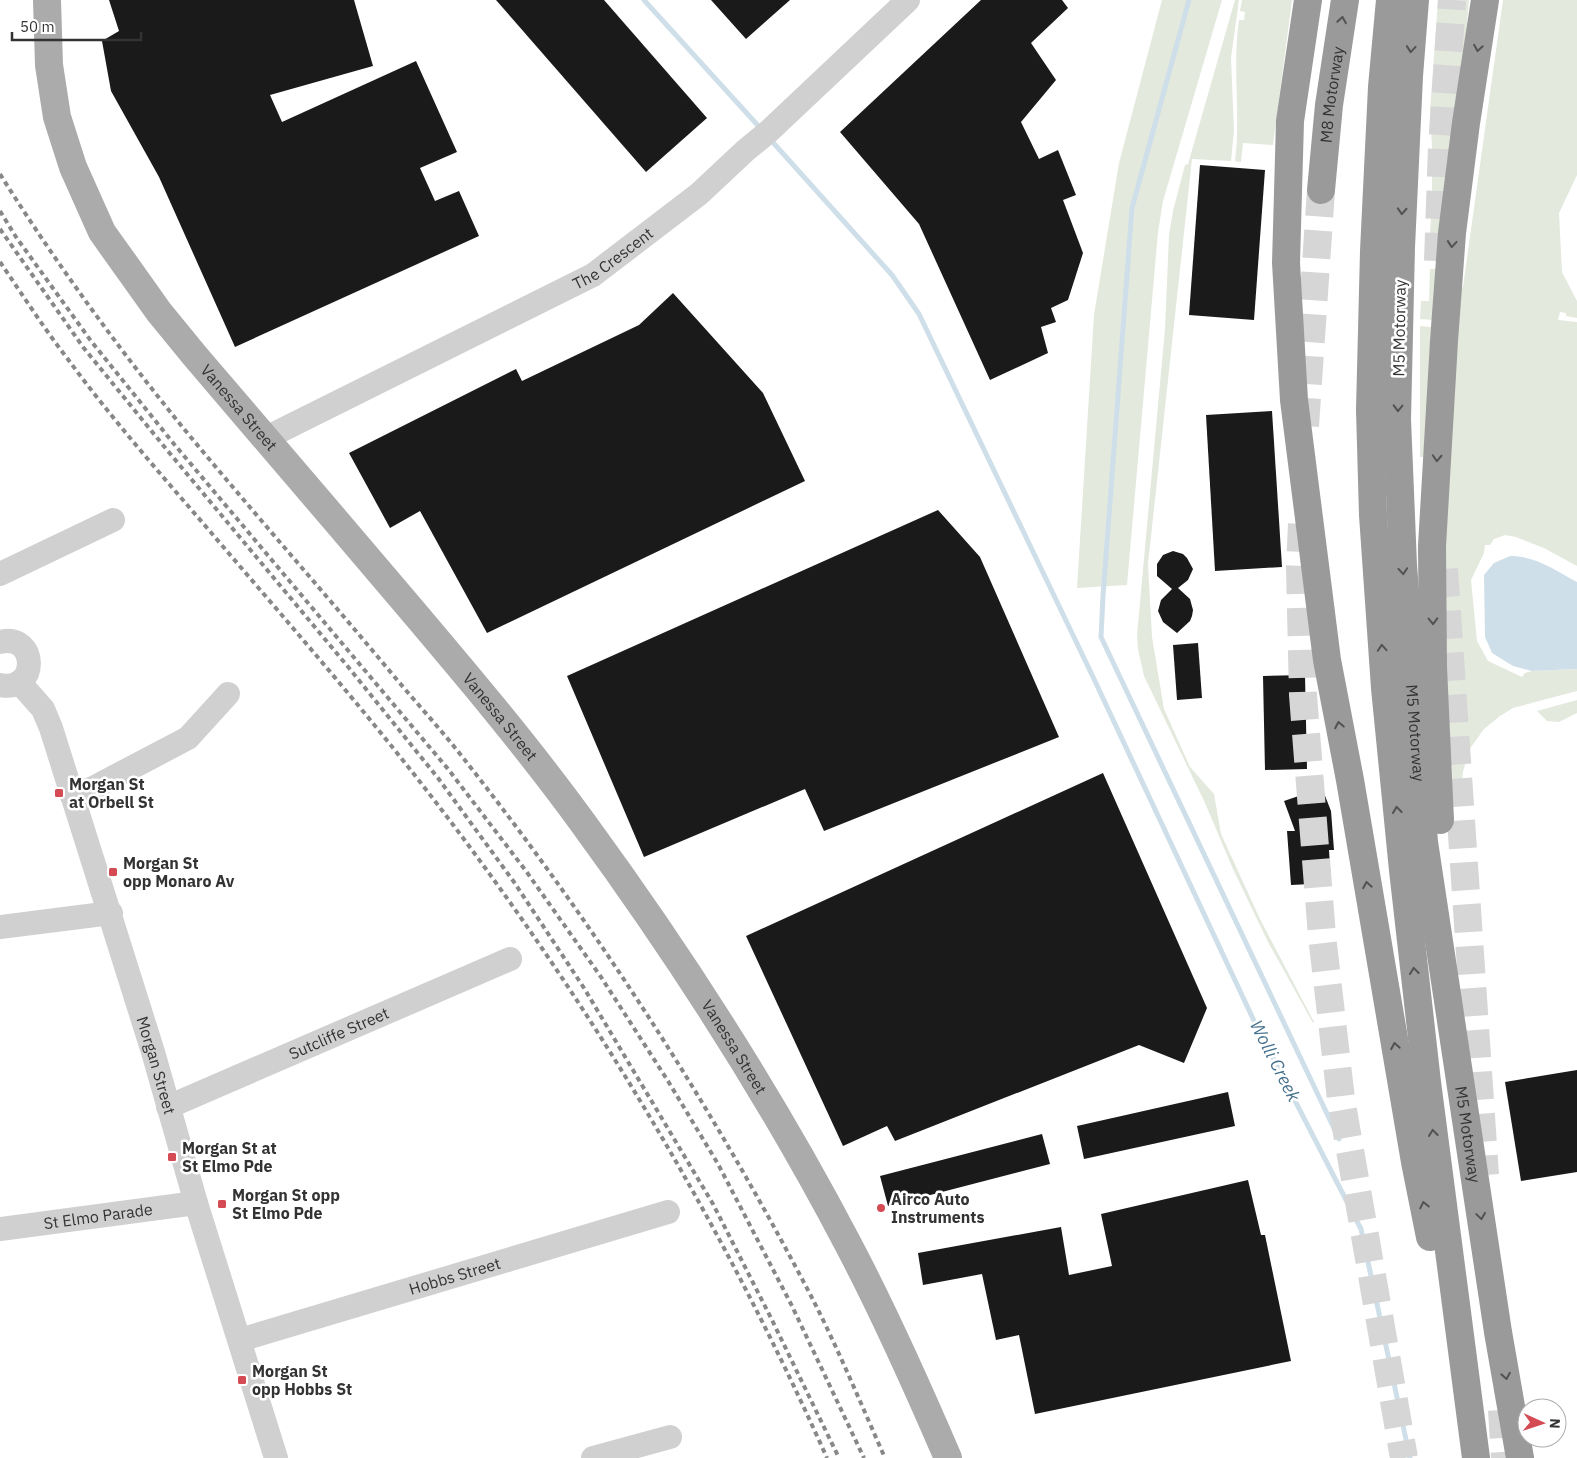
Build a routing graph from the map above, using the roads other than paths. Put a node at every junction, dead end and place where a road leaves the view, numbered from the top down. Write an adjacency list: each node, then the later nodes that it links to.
1 (47, 0): 9 (main road, Vanessa Street)
2 (908, 0): 9 (street, The Crescent)
3 (1308, 0): 26 (highway, one-way to 3)
4 (1346, 0): 8 (highway, M8 Motorway, one-way to 4)
5 (1390, 0): 26 (highway, M5 Motorway, one-way to 5)
6 (1415, 0): 20 (highway, M5 Motorway, one-way to 20)
7 (1485, 0): 20 (highway, one-way to 20)
8 (1321, 190)
9 (266, 438): 29 (main road, Vanessa Street)
10 (113, 520): 11 (street)
11 (0, 574)
12 (0, 642): 13 (street)
13 (9, 684): 15 (street, Morgan Street)
14 (228, 694): 15 (street)
15 (72, 796): 16 (street, Morgan Street)
16 (111, 913): 17 (street); 19 (street, Morgan Street)
17 (0, 927)
18 (510, 959): 19 (street, Sutcliffe Street)
19 (168, 1107): 21 (street, Morgan Street)
20 (1474, 1167): 30 (highway, M5 Motorway, one-way to 30)
21 (196, 1203): 23 (street, St Elmo Parade); 24 (street, Morgan Street)
22 (668, 1212): 24 (street, Hobbs Street)
23 (0, 1228)
24 (240, 1340): 27 (street, Morgan Street)
25 (670, 1436): 28 (street)
26 (1475, 1450)
27 (276, 1458)
28 (593, 1458)
29 (948, 1458)
30 (1520, 1458)

